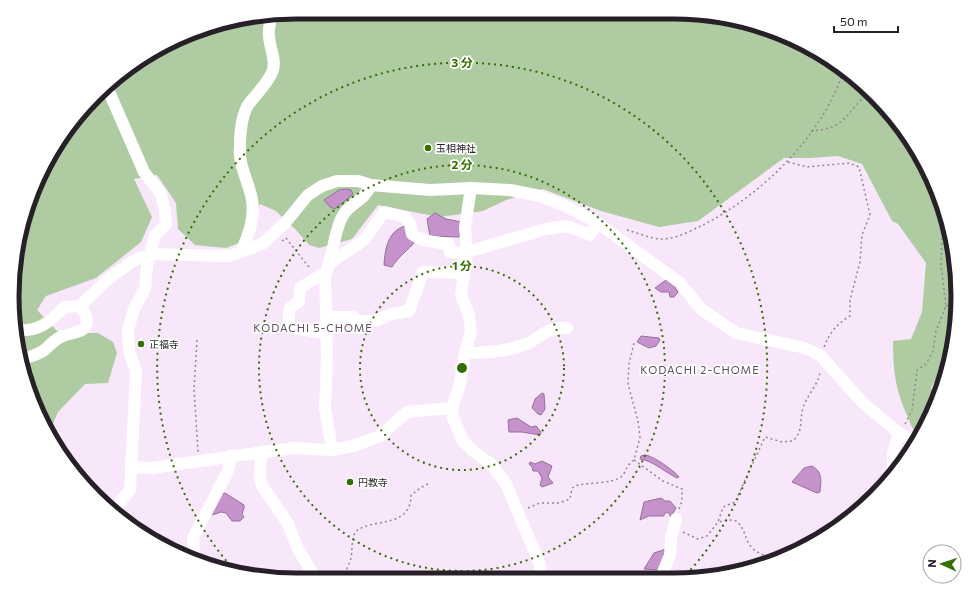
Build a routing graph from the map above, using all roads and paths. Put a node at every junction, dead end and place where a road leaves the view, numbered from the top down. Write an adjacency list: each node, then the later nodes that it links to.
1 (271, 20): 13 (street)
2 (842, 75): 5 (path)
3 (109, 92): 15 (street)
4 (865, 96): 5 (path)
5 (811, 131): 6 (path)
6 (788, 162): 11 (path); 29 (path)
7 (371, 185): 8 (street); 13 (street); 16 (street)
8 (471, 188): 10 (street); 14 (street)
9 (941, 221): 20 (path)
10 (598, 223): 14 (street); 29 (street)
11 (626, 230)
12 (281, 241): 18 (path)
13 (241, 252): 15 (street)
14 (467, 253): 16 (street); 17 (street)
15 (150, 254): 19 (street); 40 (street)
16 (330, 263): 18 (street)
17 (463, 273): 22 (street); 28 (street)
18 (323, 275): 22 (street); 25 (street)
19 (80, 306): 24 (street); 30 (street)
20 (946, 306): 21 (path); 32 (path)
21 (950, 306)
22 (326, 318): 25 (street)
23 (567, 328): 28 (street)
24 (21, 330)
25 (327, 333): 34 (street)
26 (197, 340): 37 (path)
27 (634, 343): 38 (path)
28 (465, 352): 31 (street)
29 (821, 356): 32 (street); 45 (path)
30 (26, 358)
31 (452, 408): 34 (street); 43 (street)
32 (899, 434): 33 (street); 39 (street)
33 (911, 439)
34 (332, 450): 35 (street)
35 (261, 452): 36 (street); 48 (street)
36 (231, 456): 37 (street); 46 (street)
37 (199, 460): 40 (street)
38 (634, 460): 43 (path); 44 (path)
39 (893, 466)
40 (131, 467): 42 (street)
41 (430, 483): 49 (path)
42 (117, 508)
43 (518, 512): 50 (street)
44 (676, 519): 45 (path); 51 (street)
45 (718, 522): 47 (path)
46 (194, 554)
47 (767, 557)
48 (312, 573)
49 (345, 573)
50 (541, 573)
51 (662, 573)

